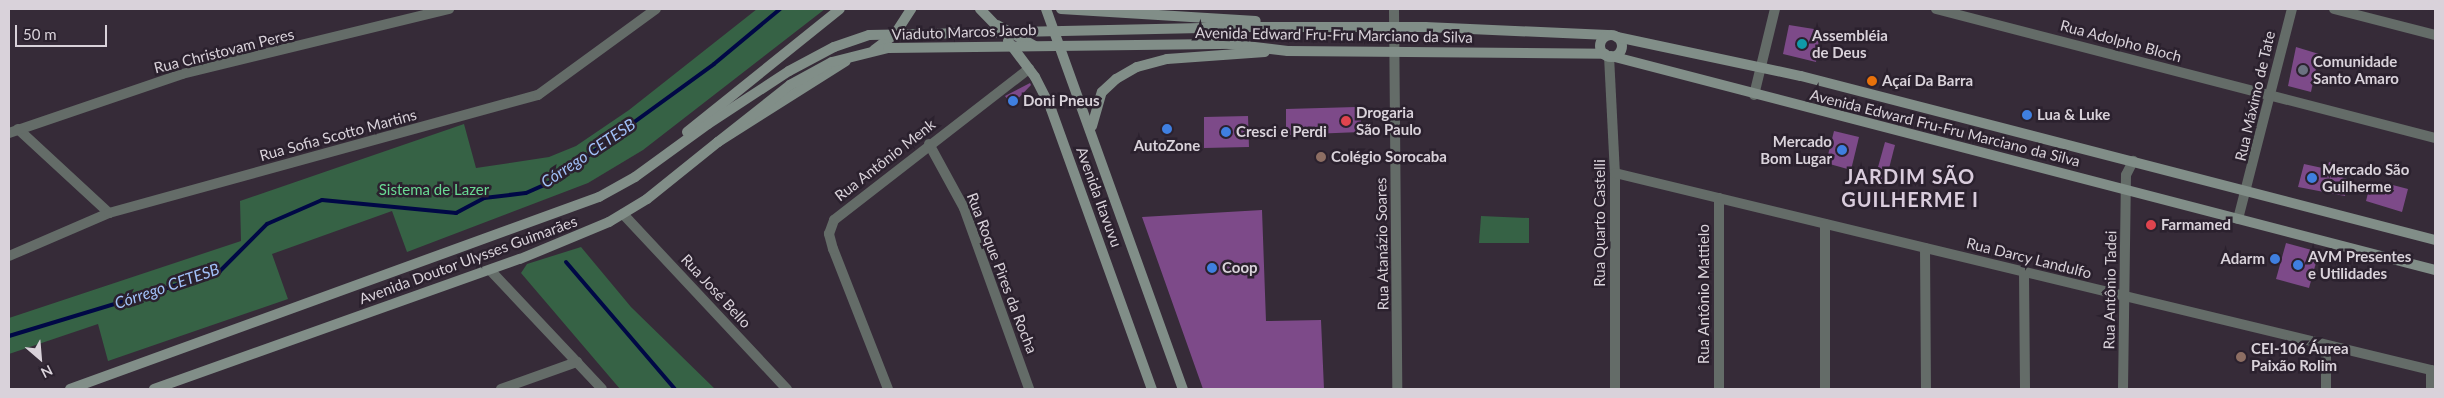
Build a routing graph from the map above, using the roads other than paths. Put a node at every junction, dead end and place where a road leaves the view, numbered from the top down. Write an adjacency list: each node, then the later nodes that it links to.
1 (449, 9): 30 (street, Rua Christovam Peres)
2 (840, 9): 36 (main road, Avenida Doutor Ulysses Guimarães)
3 (911, 9): 32 (main road, Avenida Doutor Ulysses Guimarães)
4 (980, 9): 13 (main road, Avenida Itavuvu)
5 (1046, 9): 20 (main road, Avenida Itavuvu)
6 (1061, 9): 16 (main road)
7 (1394, 9): 15 (street, Rua Atanázio Soares)
8 (1775, 9): 24 (street)
9 (1936, 9): 27 (street, Rua Adolpho Bloch)
10 (2292, 9): 27 (street, Rua Máximo de Tate)
11 (2334, 9): 17 (street)
12 (653, 10): 40 (street, Rua Sofia Scotto Martins)
13 (996, 26): 20 (main road, Avenida Itavuvu); 25 (main road, Avenida Itavuvu)
14 (1237, 27): 16 (main road, Avenida Edward Fru-Fru Marciano da Silva); 28 (main road, Viaduto Marcos Jacob, bridge)
15 (1394, 27): 16 (main road, Avenida Edward Fru-Fru Marciano da Silva); 18 (main road, Avenida Edward Fru-Fru Marciano da Silva); 22 (street, Rua Atanázio Soares)
16 (1271, 28)
17 (2435, 35)
18 (1613, 36): 23 (main road); 23 (main road); 24 (main road, Avenida Edward Fru-Fru Marciano da Silva)
19 (1238, 44): 20 (main road, Avenida Edward Fru-Fru Marciano da Silva); 21 (main road, Avenida Edward Fru-Fru Marciano da Silva); 32 (main road, Viaduto Marcos Jacob, bridge)
20 (1063, 50): 29 (main road, Avenida Itavuvu)
21 (1288, 51): 22 (main road, Avenida Edward Fru-Fru Marciano da Silva); 29 (main road)
22 (1394, 53): 23 (main road, Avenida Edward Fru-Fru Marciano da Silva); 63 (street, Rua Atanázio Soares)
23 (1608, 55): 26 (main road, Avenida Edward Fru-Fru Marciano da Silva); 35 (street, Rua Quarto Castelli)
24 (1760, 67): 26 (street); 34 (main road, Avenida Edward Fru-Fru Marciano da Silva)
25 (1029, 69): 33 (street, Rua Antônio Menk); 61 (main road, Avenida Itavuvu)
26 (1754, 95): 38 (main road, Avenida Edward Fru-Fru Marciano da Silva)
27 (2269, 96): 31 (street, Rua Adolpho Bloch); 37 (street, Rua Máximo de Tate)
28 (708, 124): 36 (main road, Avenida Doutor Ulysses Guimarães)
29 (1092, 129): 62 (main road, Avenida Itavuvu)
30 (13, 131): 40 (street)
31 (2435, 138)
32 (718, 142): 41 (main road, Avenida Doutor Ulysses Guimarães)
33 (929, 144): 59 (street, Rua Antônio Menk); 60 (street, Rua Roque Pires da Rocha)
34 (2133, 161): 37 (main road, Avenida Edward Fru-Fru Marciano da Silva); 38 (street)
35 (1615, 173): 39 (street, Rua Darcy Landulfo); 64 (street, Rua Quarto Castelli)
36 (635, 177): 55 (main road, Avenida Doutor Ulysses Guimarães)
37 (2249, 190): 42 (street); 44 (main road, Avenida Edward Fru-Fru Marciano da Silva)
38 (2128, 191): 42 (main road, Avenida Edward Fru-Fru Marciano da Silva); 50 (street, Rua Antônio Tadei)
39 (1719, 198): 43 (street, Rua Darcy Landulfo); 65 (street, Rua Antônio Mattielo)
40 (109, 213): 46 (street, Rua Sofia Scotto Martins)
41 (623, 214): 47 (main road, Avenida Doutor Ulysses Guimarães); 58 (street, Rua José Bello)
42 (2238, 219): 48 (main road, Avenida Edward Fru-Fru Marciano da Silva)
43 (1825, 224): 45 (street, Rua Darcy Landulfo); 66 (street)
44 (2435, 240)
45 (1925, 248): 49 (street, Rua Darcy Landulfo); 67 (street)
46 (9, 256)
47 (490, 270): 52 (street); 54 (main road, Avenida Doutor Ulysses Guimarães)
48 (2435, 270)
49 (2024, 272): 50 (street, Rua Darcy Landulfo); 68 (street)
50 (2123, 296): 51 (street, Rua Darcy Landulfo); 69 (street, Rua Antônio Tadei)
51 (2326, 345): 53 (street, Rua Darcy Landulfo); 70 (street)
52 (577, 362): 56 (street); 57 (street)
53 (2433, 371): 71 (street)
54 (160, 388)
55 (70, 389)
56 (501, 389)
57 (602, 389)
58 (787, 389)
59 (888, 389)
60 (1029, 389)
61 (1152, 389)
62 (1183, 389)
63 (1397, 389)
64 (1615, 389)
65 (1719, 389)
66 (1826, 389)
67 (1926, 389)
68 (2025, 389)
69 (2123, 389)
70 (2326, 389)
71 (2430, 389)

